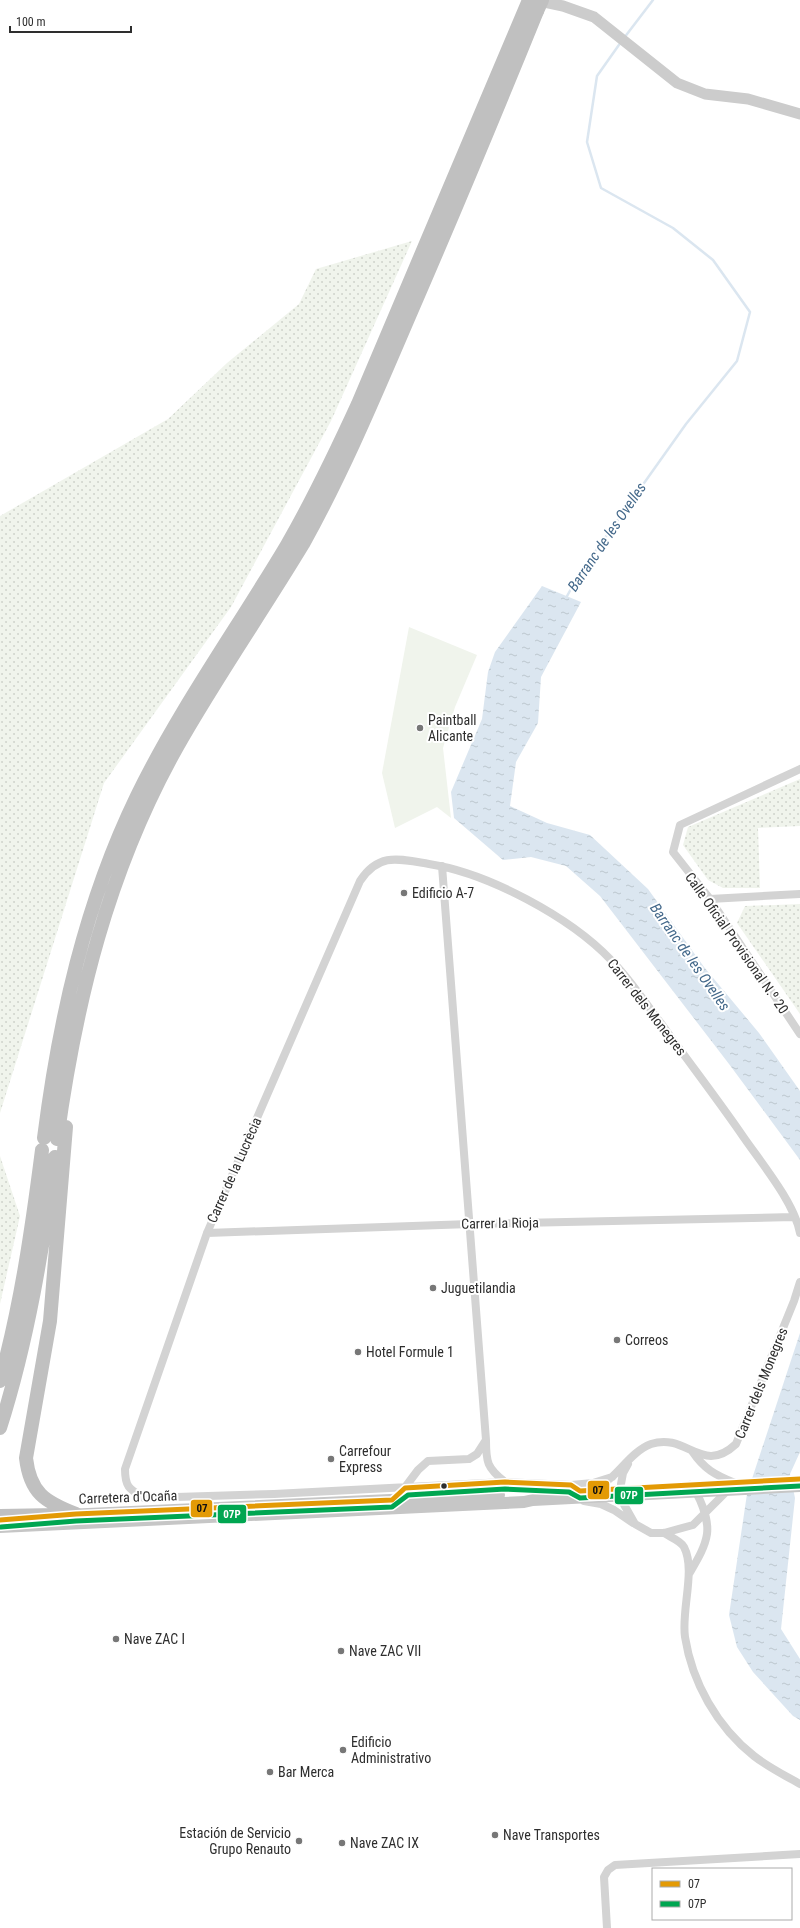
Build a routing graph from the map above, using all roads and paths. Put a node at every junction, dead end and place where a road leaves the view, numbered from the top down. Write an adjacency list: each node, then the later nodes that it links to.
1 (533, 4): 2 (street); 3 (highway)
2 (800, 114)
3 (445, 216): 9 (highway); 11 (highway)
4 (800, 769): 8 (street, Calle Oficial Provisional N.º 20)
5 (376, 864): 6 (street, Carrer dels Monegres); 14 (street, Carrer de la Lucrècia)
6 (442, 866): 12 (street, Carrer dels Monegres); 13 (street)
7 (800, 894): 8 (street)
8 (710, 899): 10 (street, Calle Oficial Provisional N.º 20)
9 (99, 932): 11 (highway); 39 (highway)
10 (800, 1034)
11 (50, 1144): 17 (highway); 18 (highway)
12 (794, 1217): 13 (street, Carrer la Rioja); 15 (street, Carrer dels Monegres)
13 (470, 1224): 14 (street, Carrer la Rioja); 19 (street)
14 (207, 1233): 28 (street, Carrer de la Lucrècia)
15 (800, 1233)
16 (800, 1282): 20 (street, Carrer dels Monegres)
17 (0, 1381)
18 (0, 1428)
19 (486, 1440): 23 (street); 26 (street)
20 (692, 1451): 21 (street, Carrer dels Monegres); 25 (street, Carretera d'Ocaña)
21 (632, 1456): 22 (street, Carretera d'Ocaña); 32 (street)
22 (612, 1477): 27 (street, Carretera d'Ocaña); 30 (street)
23 (506, 1482): 26 (street, Carretera d'Ocaña); 27 (street, Carretera d'Ocaña)
24 (799, 1483): 25 (main road, Carretera d'Ocaña)
25 (733, 1487): 29 (main road, Carretera d'Ocaña); 41 (street, Carretera d'Ocaña)
26 (405, 1488): 31 (street, Carretera d'Ocaña); 35 (street)
27 (576, 1488): 30 (main road, Carretera d'Ocaña); 35 (main road, Carretera d'Ocaña)
28 (130, 1489): 34 (street, Carretera d'Ocaña)
29 (694, 1489): 32 (main road, Carretera d'Ocaña); 41 (street)
30 (595, 1490): 32 (main road, Carretera d'Ocaña)
31 (297, 1492): 33 (street, Carretera d'Ocaña); 36 (street, Carretera d'Ocaña)
32 (620, 1492): 37 (main road, Carretera d'Ocaña); 44 (street)
33 (274, 1494): 34 (street, Carretera d'Ocaña); 38 (street)
34 (237, 1495): 38 (street)
35 (392, 1500): 36 (main road, Carretera d'Ocaña)
36 (351, 1502): 38 (main road, Carretera d'Ocaña)
37 (524, 1502): 44 (street, Carretera d'Ocaña); 45 (main road, Carretera d'Ocaña)
38 (261, 1507): 39 (main road, Carretera d'Ocaña)
39 (76, 1514): 40 (main road, Carretera d'Ocaña)
40 (57, 1515): 42 (highway); 43 (main road, Carretera d'Ocaña)
41 (704, 1515): 46 (street, Carretera d'Ocaña); 47 (street)
42 (0, 1516)
43 (0, 1520)
44 (635, 1524): 46 (street, Carretera d'Ocaña)
45 (0, 1527)
46 (664, 1533): 47 (street)
47 (688, 1574): 48 (street)
48 (800, 1784)
49 (800, 1854): 50 (street)
50 (607, 1928)

